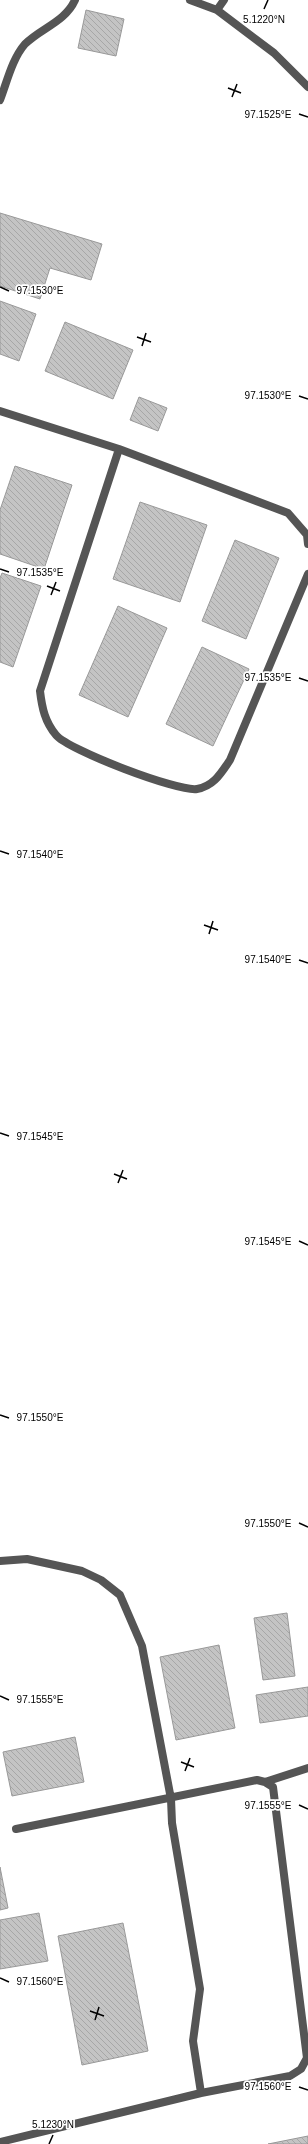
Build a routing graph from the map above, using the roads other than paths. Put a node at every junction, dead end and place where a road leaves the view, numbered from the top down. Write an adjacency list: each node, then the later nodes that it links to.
1 (75, 0): 6 (street)
2 (190, 0): 4 (street)
3 (224, 0): 4 (street)
4 (218, 10): 5 (street)
5 (308, 87)
6 (0, 100)
7 (0, 412): 8 (street)
8 (119, 449): 9 (street); 10 (street)
9 (308, 544)
10 (308, 574)
11 (0, 1561): 14 (street)
12 (308, 1768): 13 (street)
13 (265, 1782): 14 (street); 16 (street)
14 (170, 1799): 15 (street); 17 (street)
15 (16, 1829)
16 (305, 2068): 17 (street)
17 (201, 2093): 18 (street)
18 (0, 2142)

